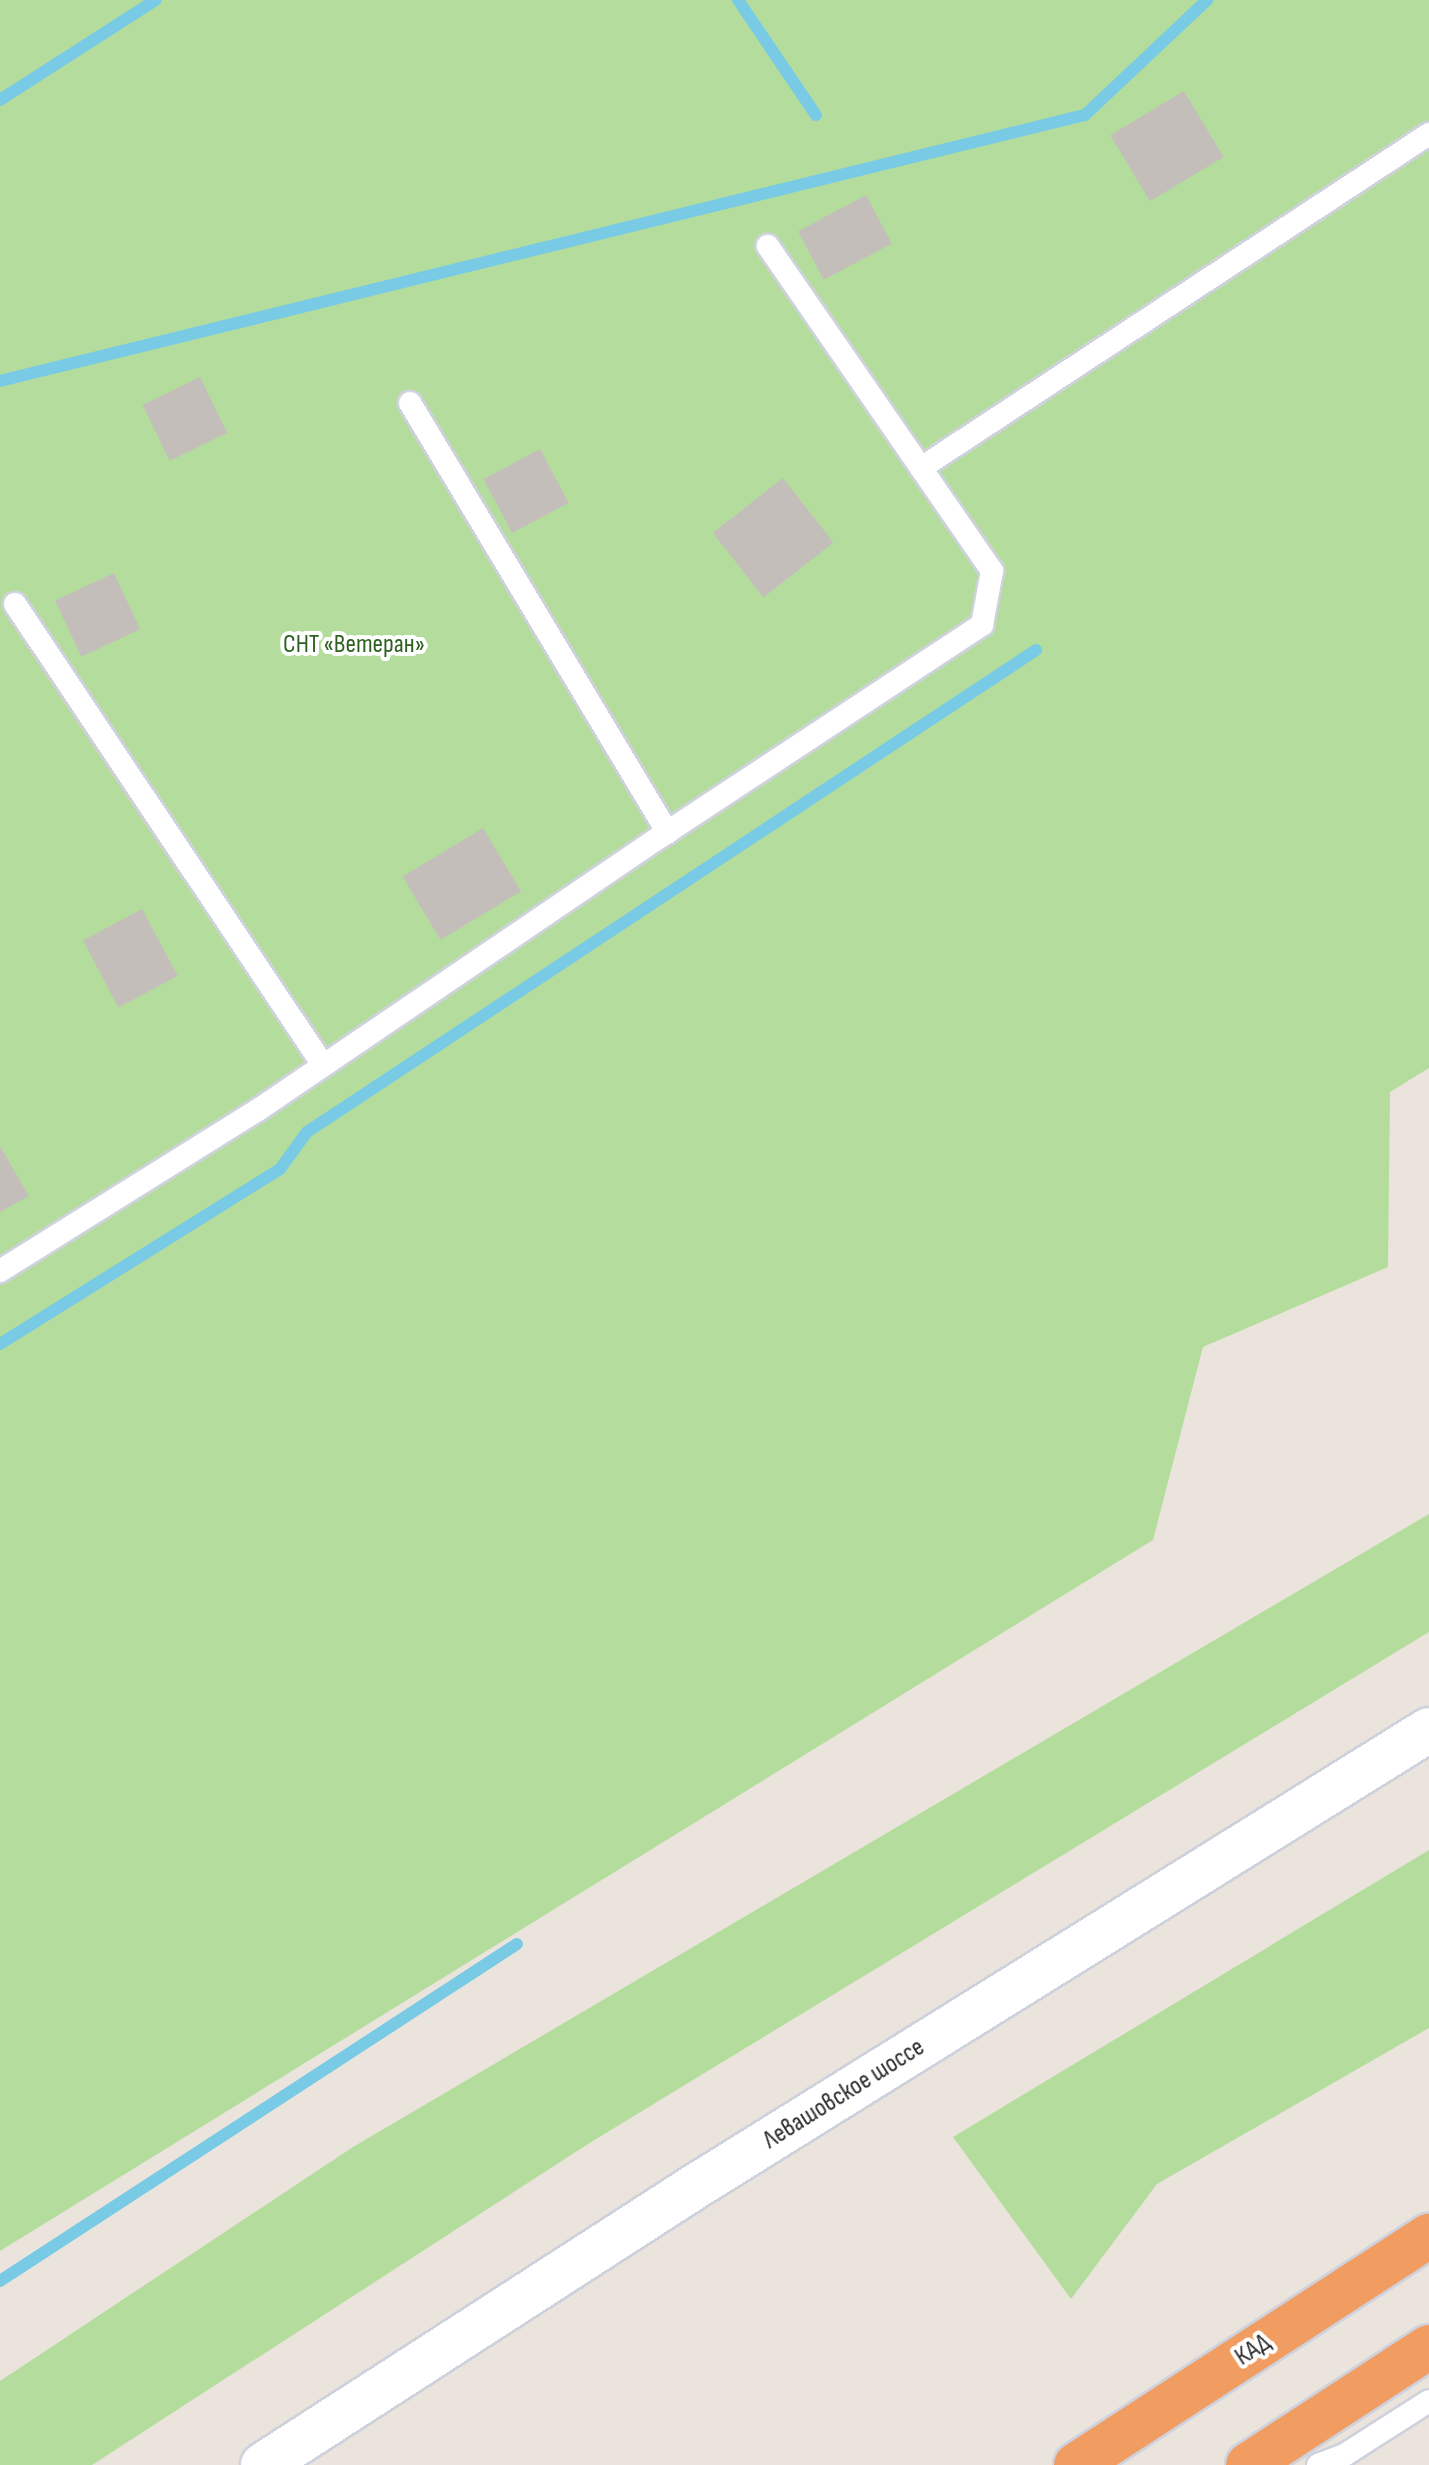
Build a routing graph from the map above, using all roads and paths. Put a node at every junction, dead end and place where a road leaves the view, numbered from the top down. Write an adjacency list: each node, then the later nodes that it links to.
1 (1429, 134): 4 (lane)
2 (768, 246): 4 (lane)
3 (410, 403): 6 (lane)
4 (921, 468): 6 (lane)
5 (15, 604): 7 (lane)
6 (668, 833): 7 (lane)
7 (323, 1065): 8 (lane)
8 (0, 1271)
9 (1429, 1730): 13 (main road, Левашовское шоссе)
10 (1429, 2236): 14 (highway, КАД)
11 (1429, 2347): 15 (highway)
12 (1429, 2401): 16 (lane)
13 (263, 2465)
14 (1076, 2465)
15 (1248, 2465)
16 (1318, 2465)

